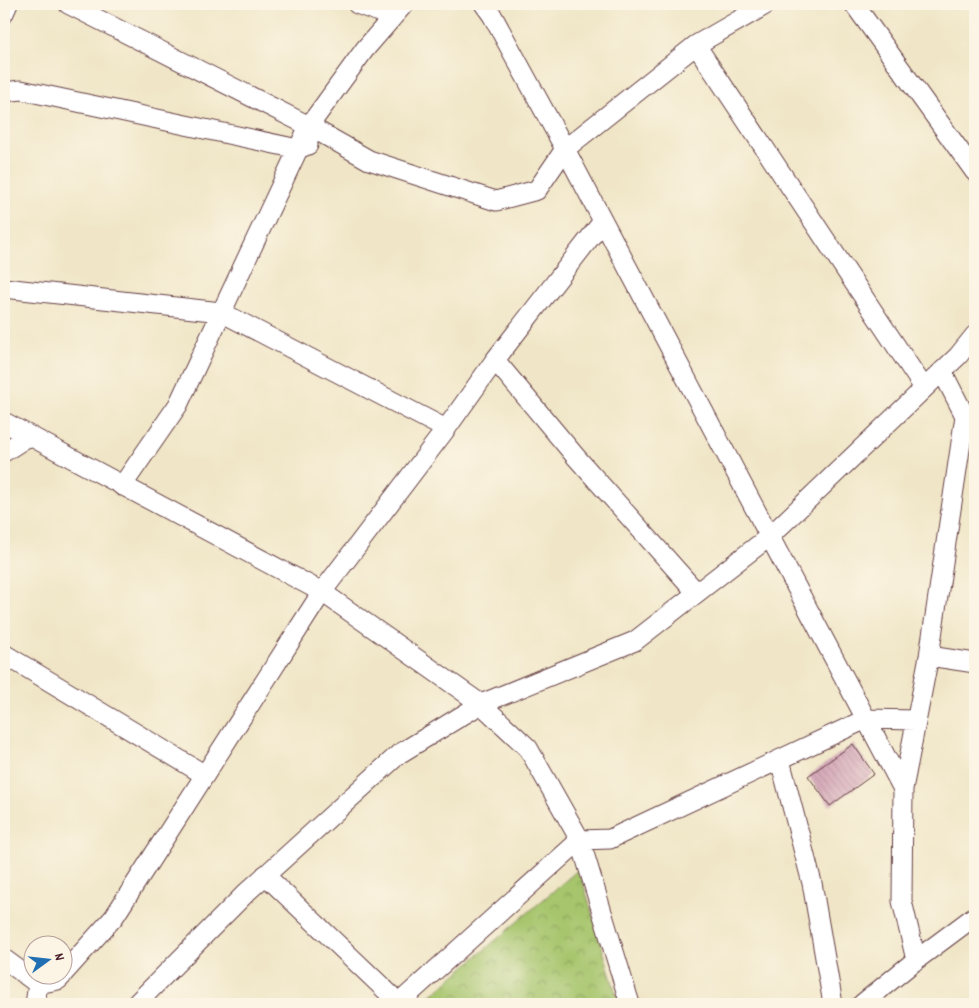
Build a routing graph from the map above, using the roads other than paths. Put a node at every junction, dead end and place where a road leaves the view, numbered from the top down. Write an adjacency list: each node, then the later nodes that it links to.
1 (8, 4): 8 (street)
2 (68, 4): 11 (street)
3 (357, 4): 7 (street)
4 (767, 4): 9 (street)
5 (854, 4): 15 (street)
6 (489, 7): 14 (street)
7 (398, 11): 11 (street)
8 (4, 13)
9 (696, 45): 14 (street); 22 (street)
10 (4, 92): 13 (street)
11 (309, 126): 12 (street); 13 (street)
12 (330, 138): 13 (street); 14 (street)
13 (298, 149): 18 (street)
14 (565, 149): 16 (street)
15 (975, 172)
16 (603, 221): 20 (street); 28 (street)
17 (4, 288): 18 (street)
18 (222, 312): 24 (street); 27 (street)
19 (975, 335): 21 (street)
20 (495, 360): 24 (street); 30 (street)
21 (942, 371): 22 (street); 32 (street)
22 (924, 388): 28 (street)
23 (4, 422): 25 (street)
24 (446, 429): 29 (street)
25 (29, 436): 26 (street); 27 (street)
26 (4, 452)
27 (122, 486): 29 (street)
28 (770, 536): 30 (street); 35 (street)
29 (322, 592): 34 (street); 38 (street)
30 (697, 593): 34 (street)
31 (4, 654): 38 (street)
32 (929, 656): 33 (street); 36 (street)
33 (975, 663)
34 (482, 704): 40 (street); 41 (street)
35 (866, 720): 36 (street); 37 (street); 39 (street)
36 (916, 720): 39 (street)
37 (780, 760): 40 (street); 52 (street)
38 (205, 775): 45 (street)
39 (903, 789): 44 (street)
40 (580, 840): 48 (street); 51 (street)
41 (265, 875): 48 (street); 50 (street)
42 (975, 916): 44 (street)
43 (4, 959): 46 (street)
44 (916, 960): 53 (street)
45 (72, 964)
46 (22, 972)
47 (38, 986): 49 (street)
48 (400, 1003)
49 (35, 1004)
50 (136, 1004)
51 (630, 1004)
52 (833, 1004)
53 (862, 1004)

